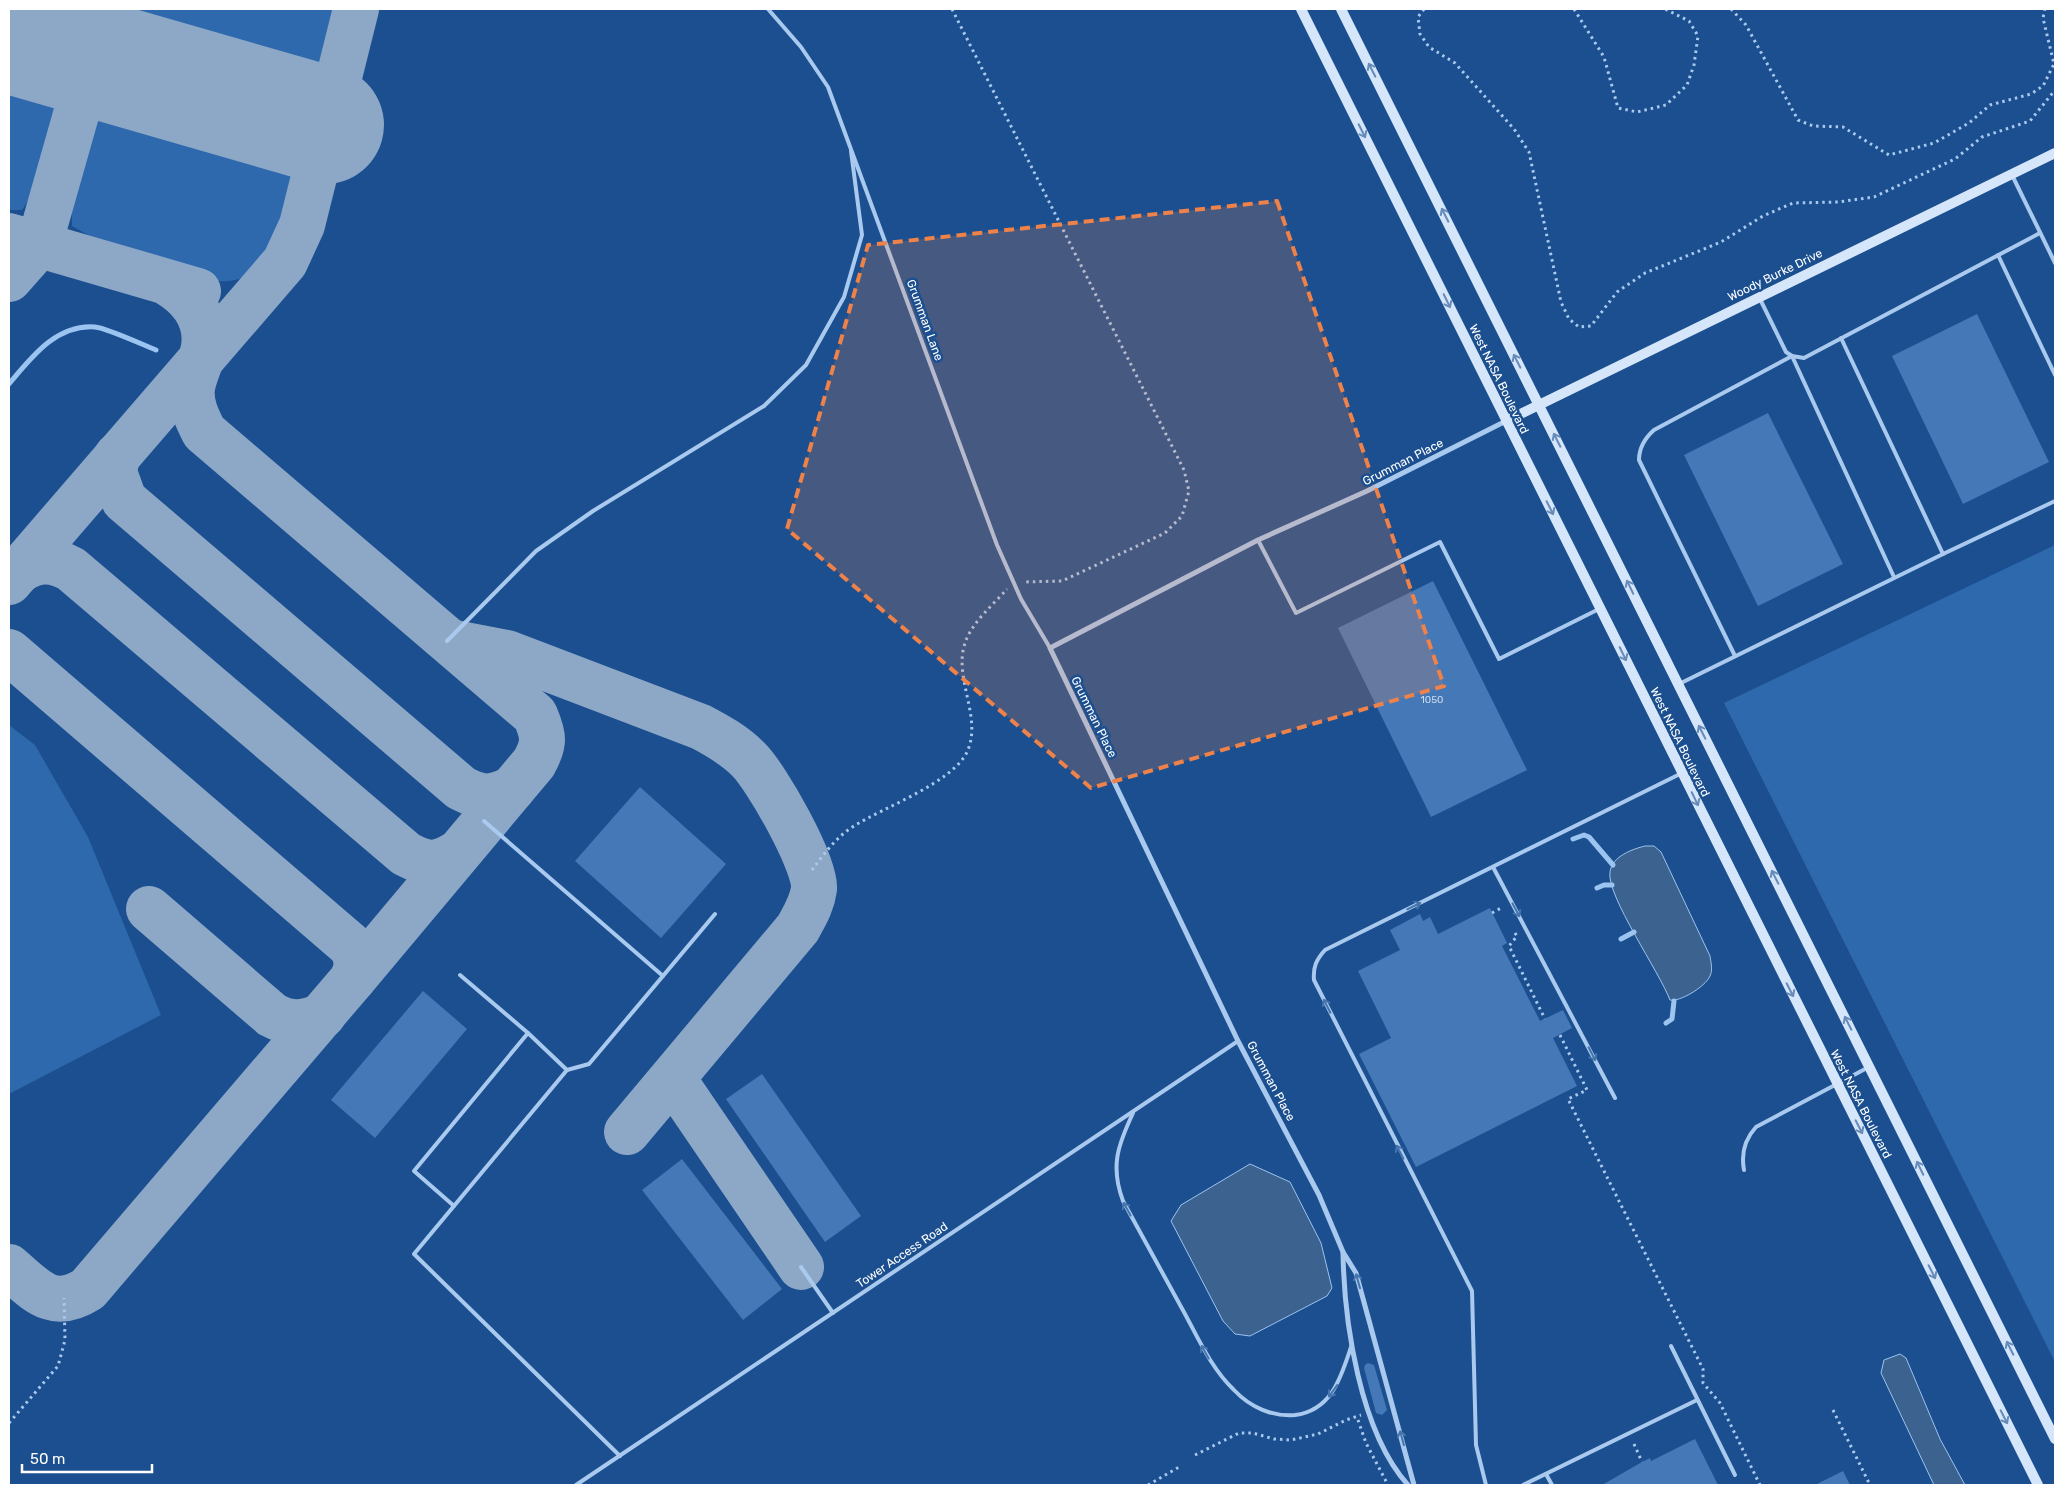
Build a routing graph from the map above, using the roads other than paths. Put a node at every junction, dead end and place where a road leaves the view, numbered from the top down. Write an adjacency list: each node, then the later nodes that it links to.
1 (768, 9): 4 (lane, Grumman Lane)
2 (1301, 9): 15 (main road, West NASA Boulevard, one-way to 15)
3 (1341, 9): 14 (main road, West NASA Boulevard, one-way to 3)
4 (850, 144): 21 (lane); 22 (lane, Grumman Lane)
5 (2055, 153): 6 (main road, Woody Burke Drive)
6 (2012, 175): 7 (lane); 10 (main road, Woody Burke Drive)
7 (2040, 233): 8 (lane); 9 (lane)
8 (1998, 255): 11 (lane); 13 (lane)
9 (2055, 263)
10 (1759, 297): 12 (lane); 14 (main road, Woody Burke Drive)
11 (1841, 338): 12 (lane); 18 (lane)
12 (1792, 356): 19 (lane); 23 (lane)
13 (2055, 376)
14 (1539, 404): 15 (main road, Woody Burke Drive); 24 (main road, West NASA Boulevard, one-way to 14)
15 (1506, 421): 17 (street, Grumman Place); 20 (main road, West NASA Boulevard, one-way to 20)
16 (2055, 501): 18 (lane)
17 (1258, 540): 20 (lane); 22 (street, Grumman Place)
18 (1943, 554): 19 (lane)
19 (1894, 577): 23 (lane)
20 (1600, 608): 25 (main road, West NASA Boulevard, one-way to 25)
21 (447, 641)
22 (1050, 648): 32 (street, Grumman Place)
23 (1735, 656): 24 (lane)
24 (1678, 684): 33 (main road, West NASA Boulevard, one-way to 24)
25 (1682, 773): 27 (lane); 35 (main road, West NASA Boulevard, one-way to 35)
26 (484, 821): 30 (lane)
27 (1493, 867): 36 (lane, one-way to 36); 53 (lane, one-way to 27)
28 (715, 914): 30 (lane)
29 (460, 974): 31 (lane)
30 (663, 976): 34 (lane)
31 (528, 1033): 34 (lane); 39 (lane)
32 (1238, 1041): 37 (lane, Tower Access Road); 40 (street, Grumman Place)
33 (1870, 1066): 35 (lane); 46 (main road, West NASA Boulevard, one-way to 33)
34 (567, 1070): 39 (lane)
35 (1837, 1083): 38 (lane); 56 (main road, West NASA Boulevard, one-way to 56)
36 (1615, 1098)
37 (1134, 1113): 42 (lane, Tower Access Road); 44 (lane, one-way to 37)
38 (1744, 1170)
39 (454, 1206): 47 (lane)
40 (1343, 1252): 44 (street, Grumman Place); 52 (street, Grumman Place, one-way to 40)
41 (802, 1267): 42 (lane)
42 (833, 1313): 47 (lane, Tower Access Road)
43 (1671, 1346): 45 (lane)
44 (1351, 1347): 51 (street, Grumman Place)
45 (1697, 1400): 48 (lane); 49 (lane)
46 (2055, 1439)
47 (620, 1456): 50 (lane, Tower Access Road)
48 (1546, 1474): 54 (lane); 55 (lane)
49 (1734, 1475)
50 (576, 1485)
51 (1408, 1485)
52 (1414, 1485)
53 (1486, 1485)
54 (1523, 1485)
55 (1552, 1485)
56 (2038, 1485)

